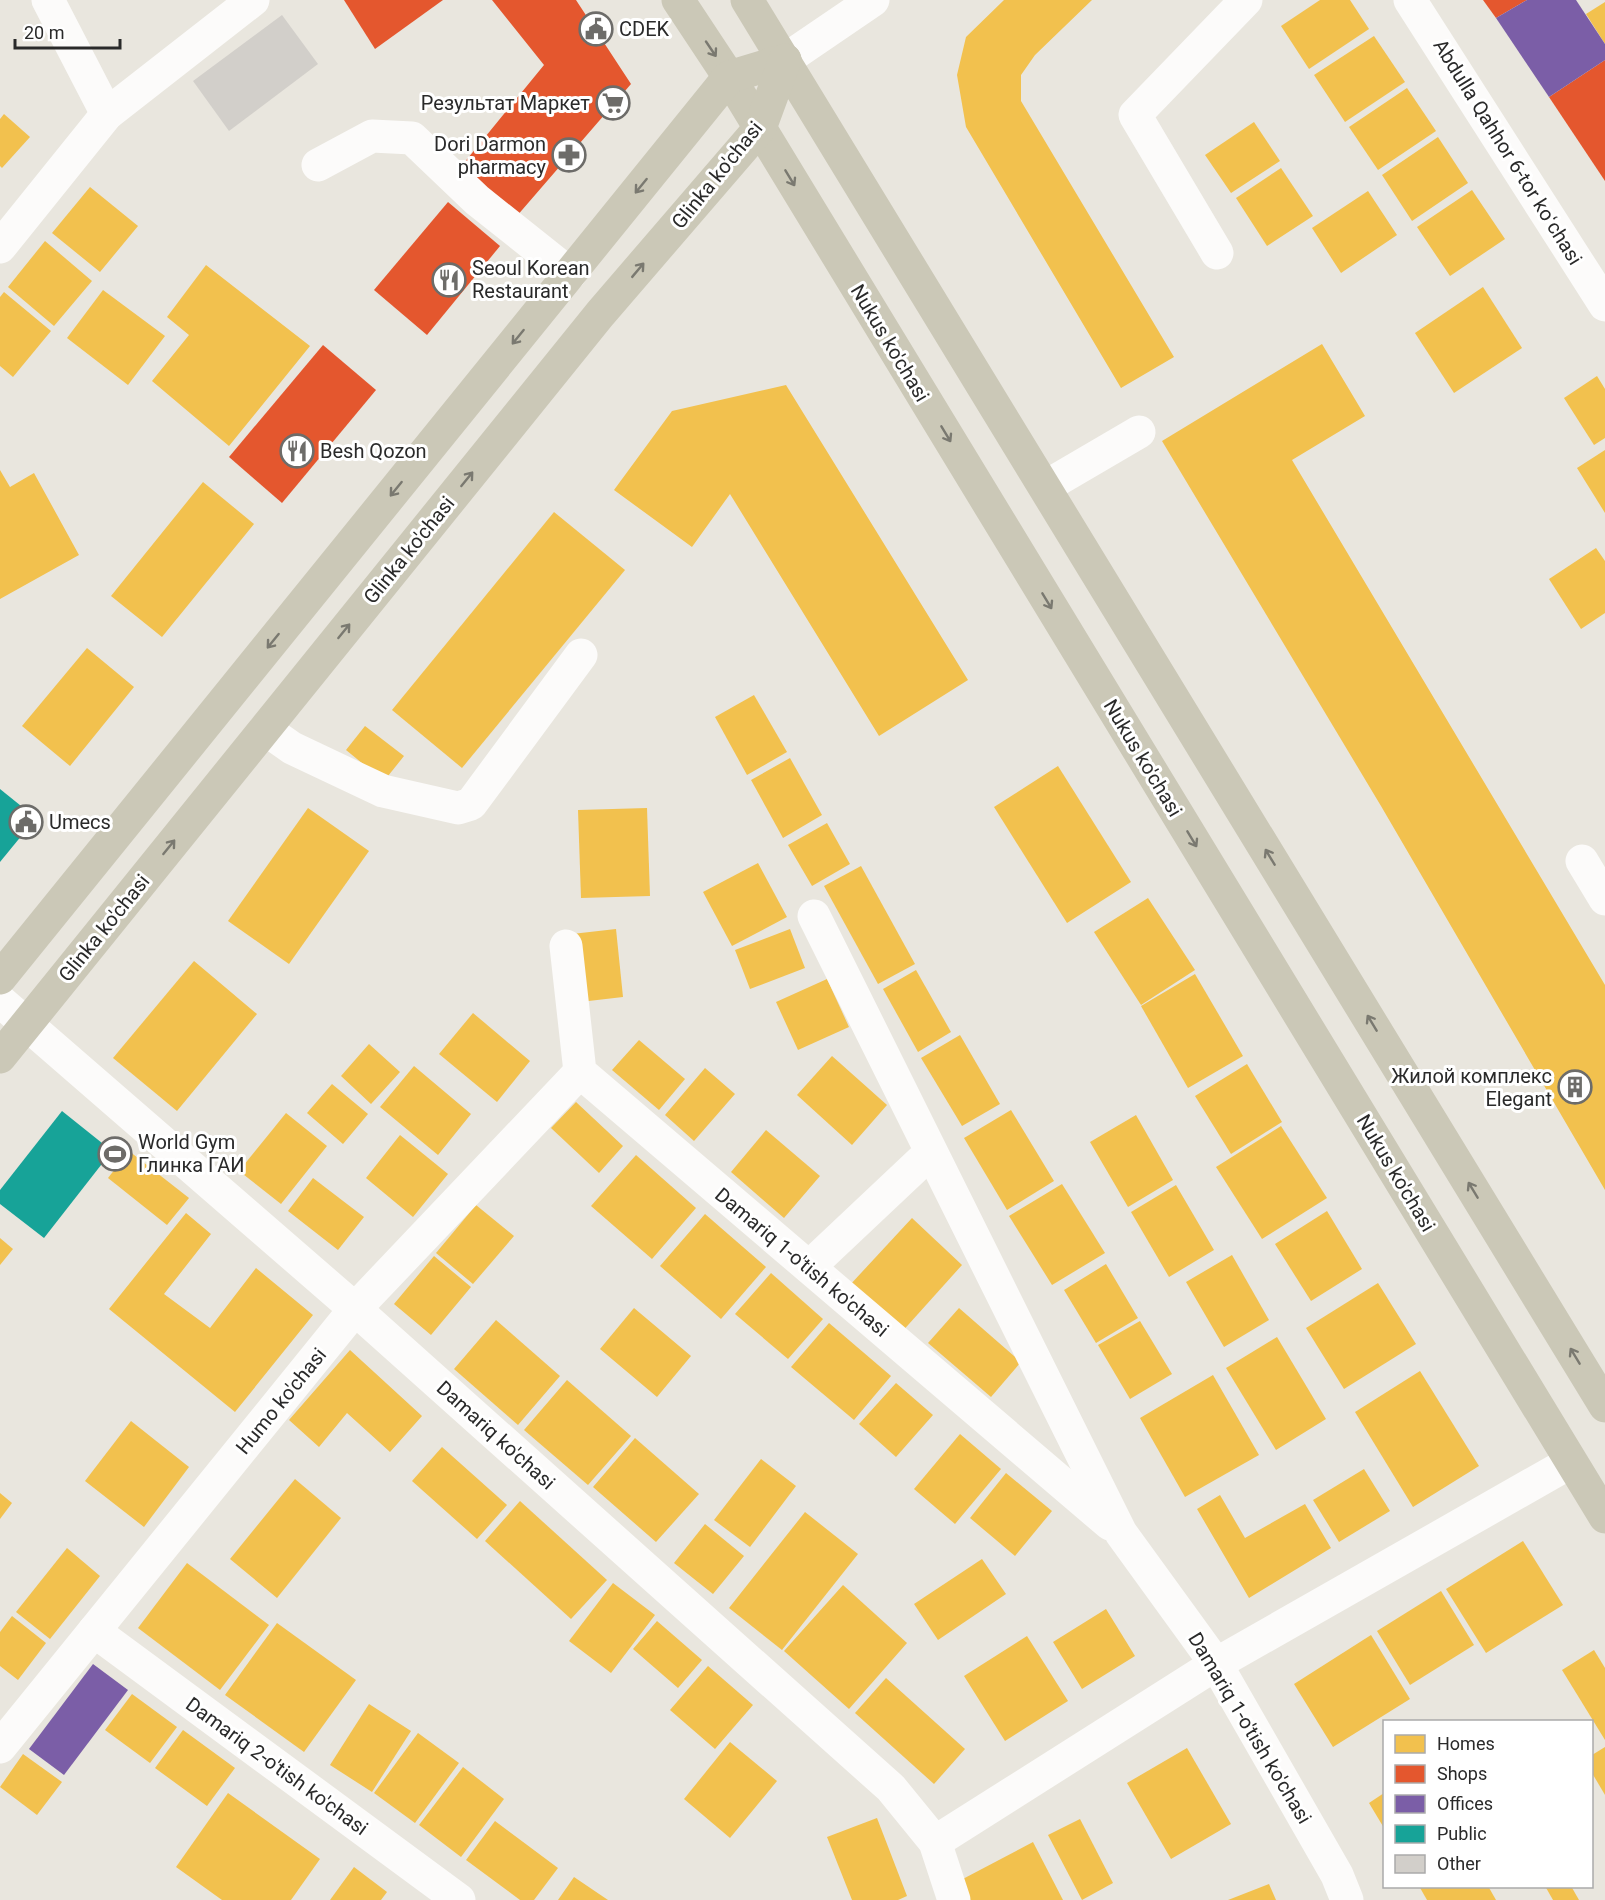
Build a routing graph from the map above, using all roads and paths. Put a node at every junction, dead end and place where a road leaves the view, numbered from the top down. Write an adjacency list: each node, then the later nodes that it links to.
1 (48, 0): 10 (street)
2 (253, 0): 10 (street)
3 (678, 0): 9 (main road, Nukus ko'chasi, one-way to 9)
4 (747, 0): 8 (main road)
5 (873, 0): 8 (street)
6 (1246, 0): 14 (street)
7 (1410, 0): 16 (street, Abdulla Qahhor 6-tor koʻchasi)
8 (785, 60): 9 (main road); 11 (main road, Glinka ko'chasi); 18 (main road)
9 (729, 77): 11 (main road, Nukus ko'chasi); 15 (main road, one-way to 15)
10 (107, 114): 13 (street)
11 (760, 128): 20 (main road, Glinka ko'chasi, one-way to 11); 34 (main road, Nukus ko'chasi, one-way to 34)
12 (318, 165): 15 (street)
13 (0, 247)
14 (1217, 253)
15 (570, 274): 25 (main road, one-way to 25)
16 (1605, 305)
17 (1139, 432): 18 (street)
18 (1045, 487): 33 (main road, one-way to 18)
19 (581, 655): 20 (street)
20 (265, 729): 27 (main road, Glinka ko'chasi, one-way to 20)
21 (1582, 861): 22 (street)
22 (1605, 899)
23 (814, 916): 30 (street, Damariq 1-o'tish ko'chasi)
24 (566, 946): 29 (street)
25 (0, 978)
26 (0, 1001): 27 (street, Damariq ko'chasi)
27 (27, 1024): 28 (main road, Glinka ko'chasi); 32 (street, Damariq ko'chasi)
28 (0, 1057)
29 (580, 1072): 31 (street, Damariq 1-o'tish ko'chasi); 32 (street, Humo ko'chasi)
30 (931, 1152): 31 (street); 36 (street, Damariq 1-o'tish ko'chasi)
31 (808, 1267): 36 (street, Damariq 1-o'tish ko'chasi)
32 (355, 1309): 37 (street, Humo ko'chasi); 40 (street, Damariq ko'chasi)
33 (1605, 1406)
34 (1571, 1462): 35 (main road, Nukus ko'chasi); 38 (street)
35 (1605, 1517)
36 (1120, 1533): 38 (street, Damariq 1-o'tish ko'chasi)
37 (94, 1631): 39 (street, Humo ko'chasi); 41 (street, Damariq 2-o'tish ko'chasi)
38 (1216, 1664): 40 (street); 43 (street, Damariq 1-o'tish ko'chasi)
39 (0, 1747)
40 (934, 1842): 42 (street, Damariq ko'chasi)
41 (459, 1900)
42 (954, 1900)
43 (1347, 1900)

